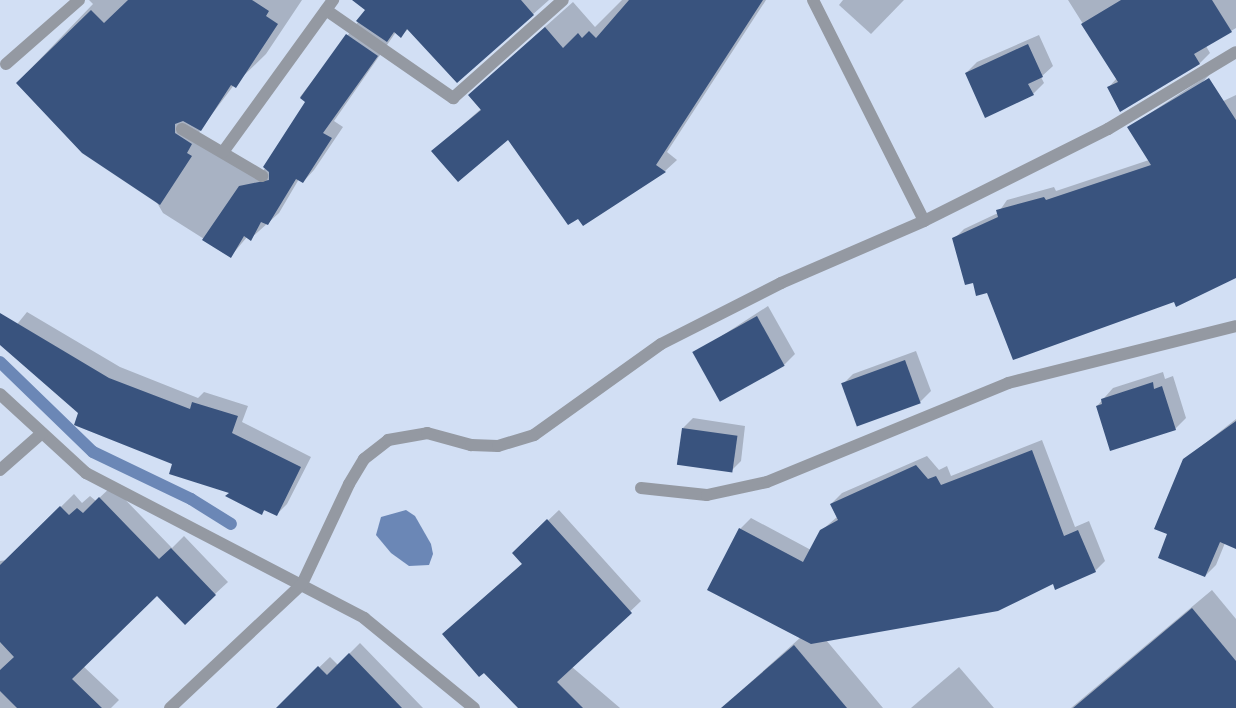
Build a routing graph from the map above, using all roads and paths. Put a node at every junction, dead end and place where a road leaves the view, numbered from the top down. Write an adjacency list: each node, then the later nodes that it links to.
1 (79, 0): 6 (street)
2 (563, 0): 4 (street)
3 (813, 0): 10 (street)
4 (329, 5): 8 (street)
5 (1236, 52): 10 (street)
6 (6, 64)
7 (182, 128): 8 (street)
8 (223, 152): 9 (street)
9 (262, 176)
10 (924, 221): 16 (street)
11 (1236, 326): 15 (street)
12 (0, 394): 13 (street)
13 (42, 433): 14 (street); 16 (street)
14 (0, 470)
15 (641, 488)
16 (302, 584): 17 (street); 18 (street)
17 (170, 708)
18 (474, 708)

